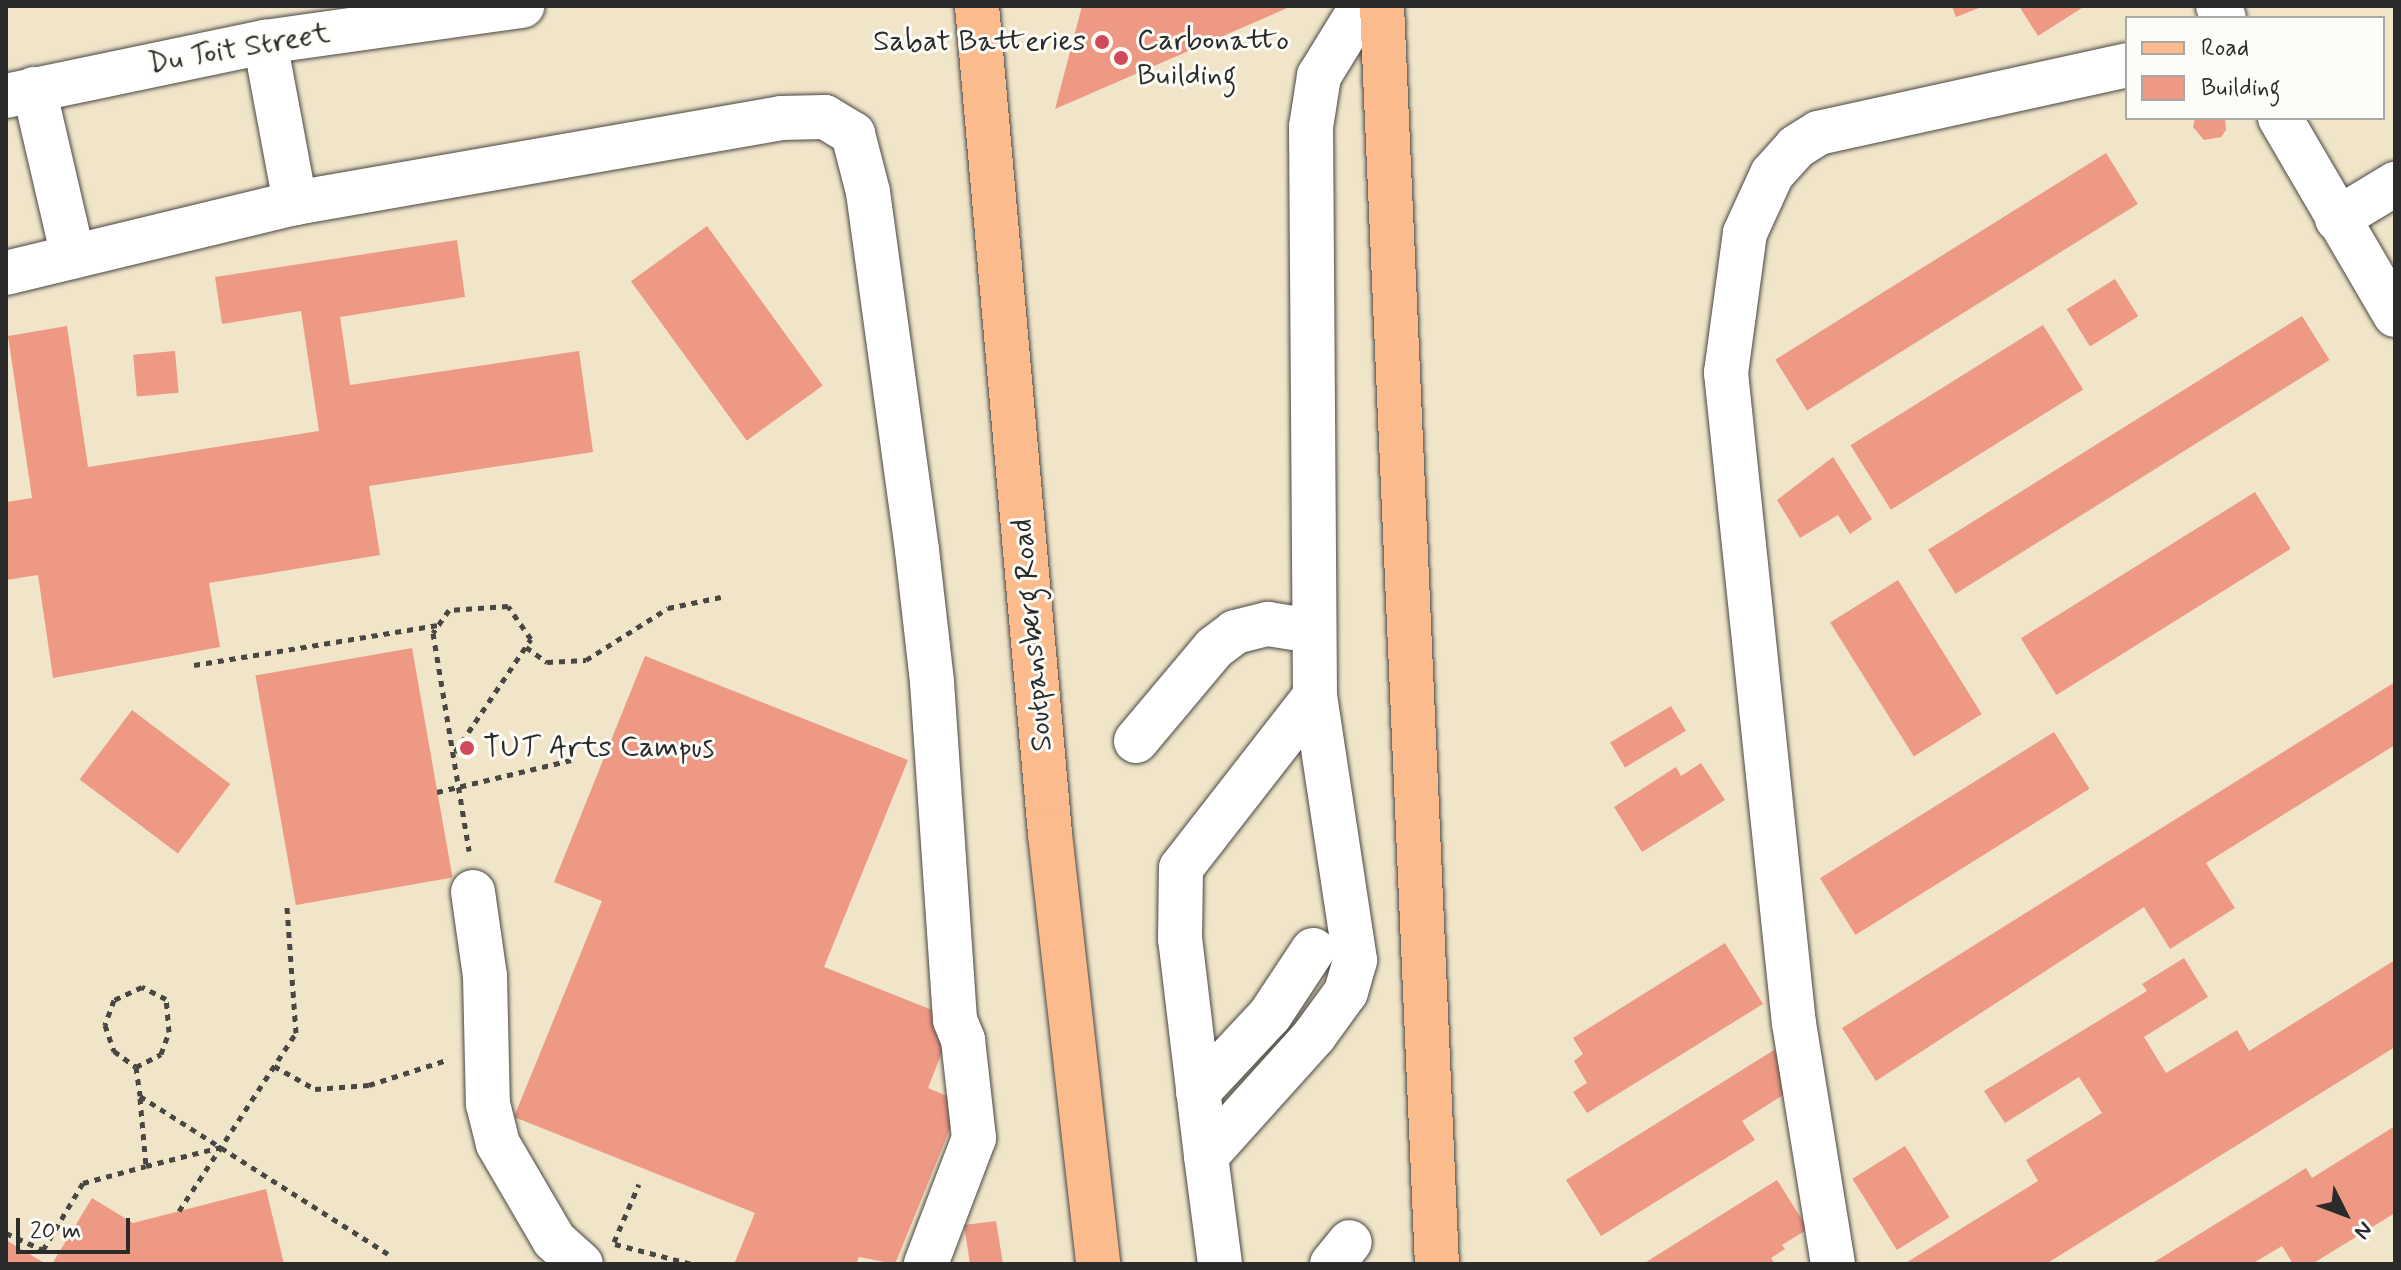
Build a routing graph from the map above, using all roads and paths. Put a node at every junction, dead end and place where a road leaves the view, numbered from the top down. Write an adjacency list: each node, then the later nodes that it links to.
1 (522, 6): 5 (street, Du Toit Street)
2 (977, 6): 44 (main road, Soutpansberg Road)
3 (1362, 6): 17 (street)
4 (1382, 6): 46 (main road)
5 (265, 42): 7 (street, Du Toit Street); 10 (street)
6 (2125, 65): 47 (street)
7 (20, 93): 12 (street)
8 (2281, 120): 11 (street)
9 (2395, 184): 11 (street)
10 (295, 203): 12 (street); 43 (street)
11 (2337, 219): 14 (street)
12 (73, 257): 13 (street)
13 (6, 273)
14 (2395, 315)
15 (721, 597): 18 (path)
16 (439, 625): 18 (path); 19 (path); 22 (path)
17 (1312, 631): 20 (street); 21 (street)
18 (526, 647): 22 (path)
19 (194, 665)
20 (1315, 696): 32 (street); 35 (street)
21 (1136, 741)
22 (455, 752): 24 (path)
23 (571, 760): 24 (path)
24 (462, 786): 25 (path); 26 (path)
25 (437, 792)
26 (473, 892): 29 (street)
27 (287, 906): 30 (path)
28 (1313, 950): 32 (street)
29 (488, 1044): 30 (path); 41 (street)
30 (274, 1066): 34 (path)
31 (136, 1067): 31 (path); 33 (path)
32 (1198, 1092): 35 (street)
33 (140, 1096): 34 (path); 36 (path)
34 (222, 1147): 36 (path); 38 (path); 40 (path)
35 (1206, 1156): 45 (street)
36 (146, 1166): 39 (path)
37 (639, 1184): 41 (path)
38 (179, 1211)
39 (6, 1233)
40 (388, 1254)
41 (601, 1254): 42 (path)
42 (692, 1264)
43 (926, 1264)
44 (1098, 1264)
45 (1220, 1264)
46 (1437, 1264)
47 (1833, 1264)

